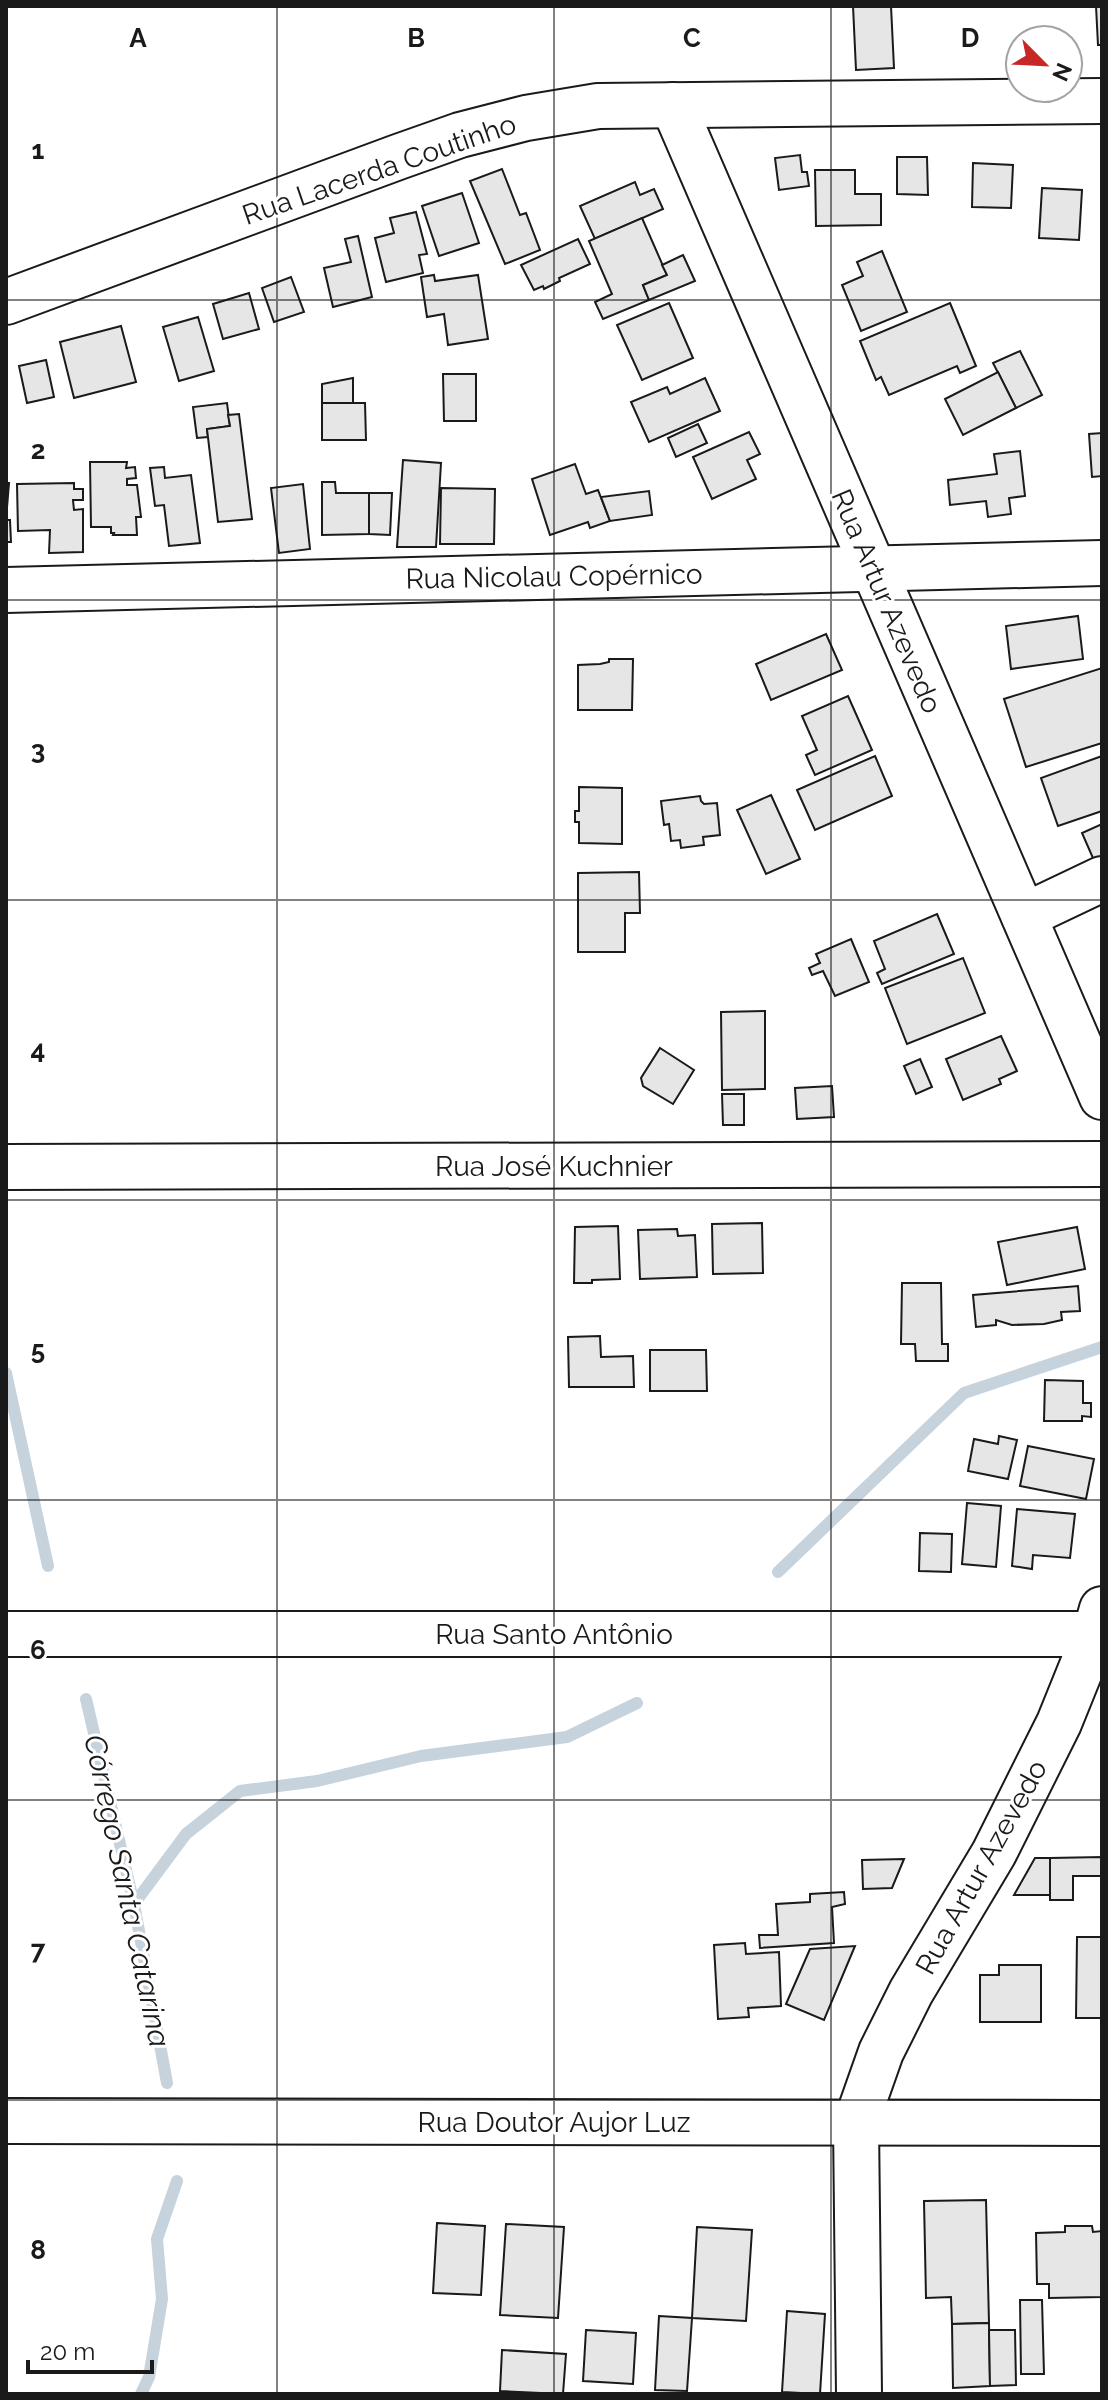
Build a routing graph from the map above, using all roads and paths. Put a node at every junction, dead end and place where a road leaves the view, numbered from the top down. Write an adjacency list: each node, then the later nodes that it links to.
1 (1102, 101): 2 (street, Rua Lacerda Coutinho)
2 (673, 105): 3 (street, Rua Lacerda Coutinho); 5 (street, Rua Artur Azevedo)
3 (6, 302)
4 (1102, 563): 5 (street, Rua Nicolau Copérnico)
5 (873, 568): 6 (street, Rua Nicolau Copérnico); 8 (street, Rua Artur Azevedo)
6 (6, 590)
7 (1102, 879): 8 (street)
8 (1024, 916): 9 (street, Rua Artur Azevedo)
9 (1102, 1097)
10 (1102, 1164): 11 (street, Rua José Kuchnier)
11 (6, 1167)
12 (1100, 1626): 13 (street, Rua Santo Antônio); 15 (street, Rua Artur Azevedo)
13 (6, 1634)
14 (6, 2121): 15 (street, Rua Doutor Aujor Luz)
15 (856, 2123): 16 (street, Rua Doutor Aujor Luz); 17 (street)
16 (1102, 2123)
17 (859, 2394)

